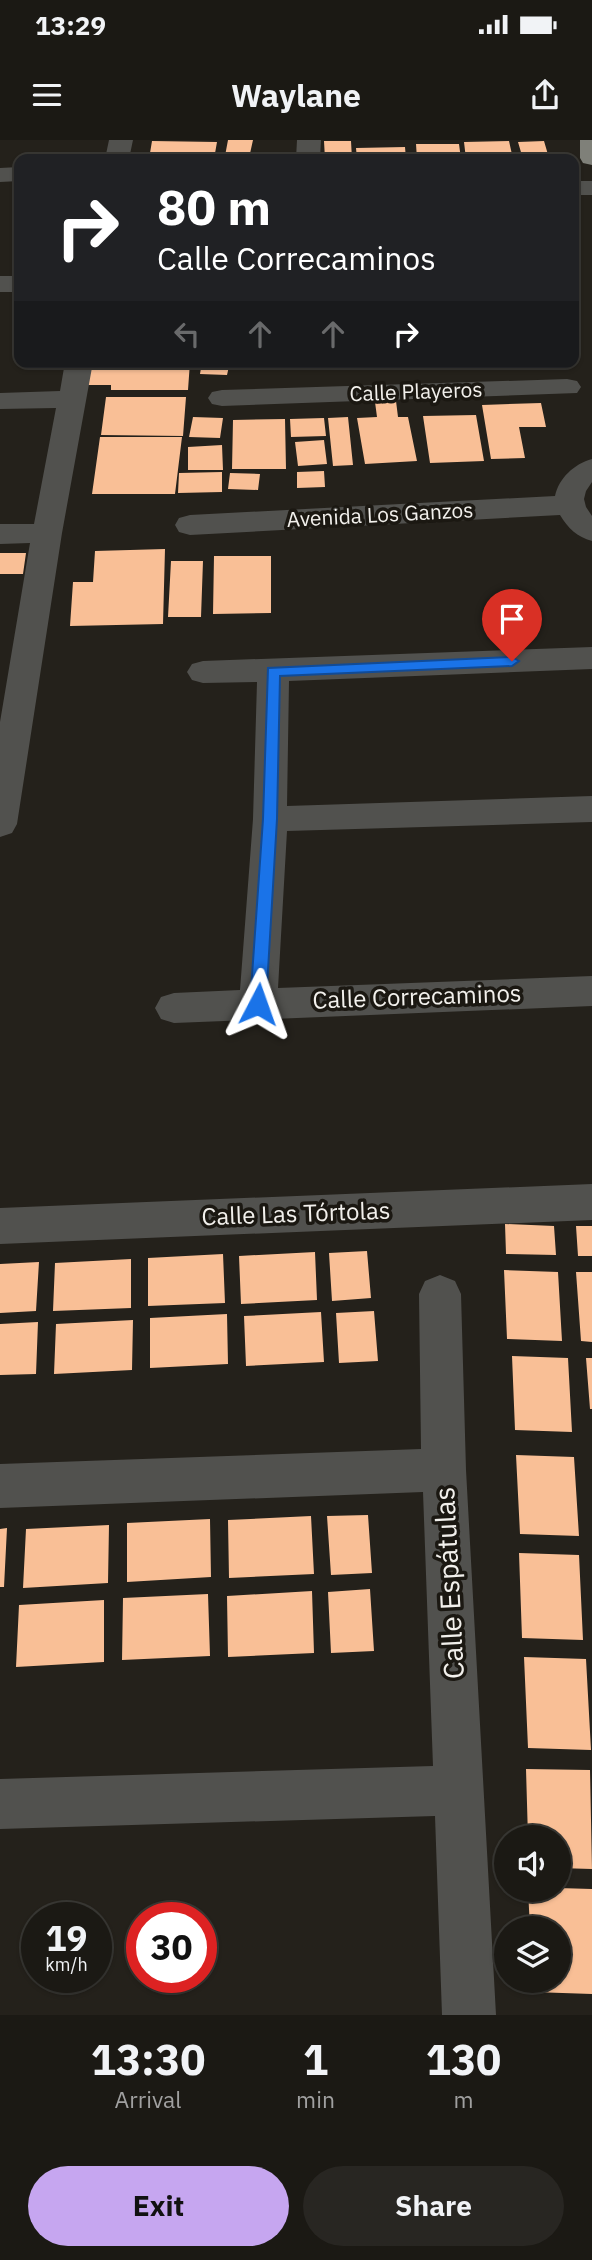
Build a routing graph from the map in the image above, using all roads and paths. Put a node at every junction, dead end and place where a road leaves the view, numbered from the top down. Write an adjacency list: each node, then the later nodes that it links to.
1 (592, 140): 2 (main road)
2 (592, 158)
3 (78, 368): 6 (street)
4 (568, 387): 5 (street, Calle Playeros)
5 (222, 398)
6 (72, 399): 7 (street); 12 (street)
7 (0, 401)
8 (592, 468): 9 (street)
9 (569, 505): 10 (street, Avenida Los Ganzos); 11 (street)
10 (190, 525)
11 (592, 531)
12 (47, 533): 13 (street); 19 (street)
13 (0, 534)
14 (592, 658): 15 (street)
15 (273, 671): 16 (street); 18 (street)
16 (203, 672)
17 (592, 808): 18 (street)
18 (270, 819): 21 (street)
19 (0, 824)
20 (592, 990): 21 (street, Calle Correcaminos)
21 (258, 1004): 22 (street, Calle Correcaminos)
22 (174, 1008)
23 (592, 1202): 24 (street, Calle Las Tórtolas)
24 (0, 1226)
25 (440, 1294): 26 (street)
26 (444, 1469): 27 (street, Calle Espátulas); 28 (street, Calle Espátulas)
27 (0, 1486)
28 (459, 1790): 29 (street); 30 (street, Calle Espátulas)
29 (0, 1804)
30 (468, 2015)

